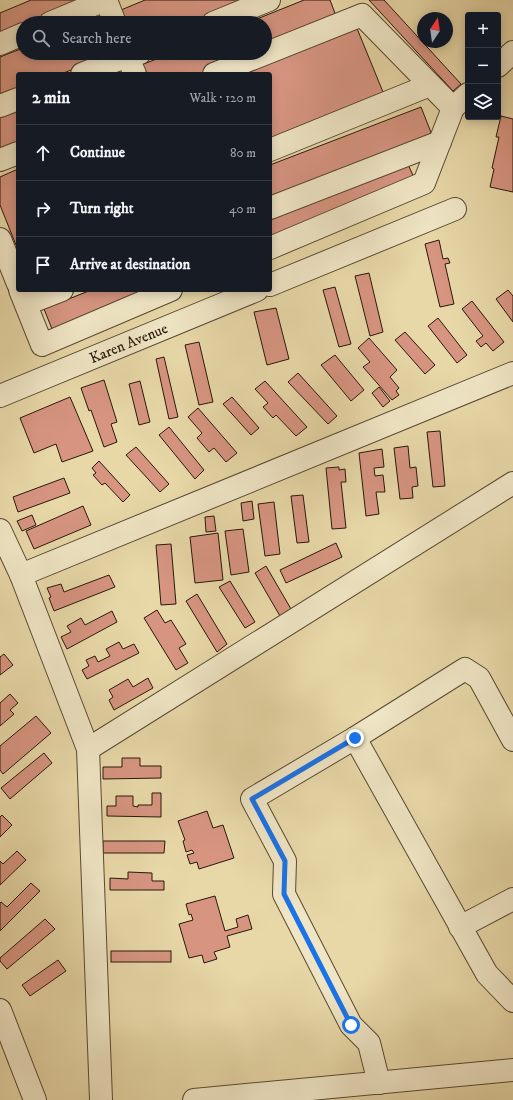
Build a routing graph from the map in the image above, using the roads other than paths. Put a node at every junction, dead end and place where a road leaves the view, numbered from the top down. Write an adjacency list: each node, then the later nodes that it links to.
1 (106, 0): 4 (street); 5 (street)
2 (269, 0): 6 (street)
3 (356, 7): 9 (street); 16 (street)
4 (67, 16)
5 (112, 16)
6 (230, 16)
7 (16, 37): 8 (street)
8 (0, 44)
9 (272, 47)
10 (513, 52): 13 (street)
11 (129, 60): 14 (street)
12 (244, 60): 15 (street)
13 (501, 63)
14 (89, 72)
15 (218, 72)
16 (430, 85): 18 (street); 21 (street)
17 (16, 100): 19 (street)
18 (460, 101): 20 (street)
19 (0, 106)
20 (440, 142): 24 (street); 26 (street)
21 (272, 149)
22 (16, 154): 23 (street)
23 (0, 160)
24 (272, 207)
25 (455, 209): 29 (street)
26 (272, 247)
27 (8, 249): 28 (street)
28 (16, 277)
29 (272, 284)
30 (51, 292): 34 (street)
31 (166, 292): 34 (street)
32 (246, 292): 33 (street, Karen Avenue)
33 (223, 296): 36 (street, Karen Avenue)
34 (23, 297)
35 (513, 373): 39 (street)
36 (0, 396)
37 (513, 483): 42 (street)
38 (0, 530): 39 (street)
39 (21, 575): 42 (street)
40 (355, 738): 41 (street); 44 (street); 48 (street)
41 (513, 740)
42 (88, 749): 51 (street)
43 (513, 899): 44 (street)
44 (460, 927): 45 (street)
45 (513, 1001)
46 (0, 1010): 50 (street)
47 (513, 1070): 48 (street)
48 (379, 1083): 49 (street)
49 (329, 1094): 52 (street)
50 (35, 1100)
51 (101, 1100)
52 (194, 1100)

